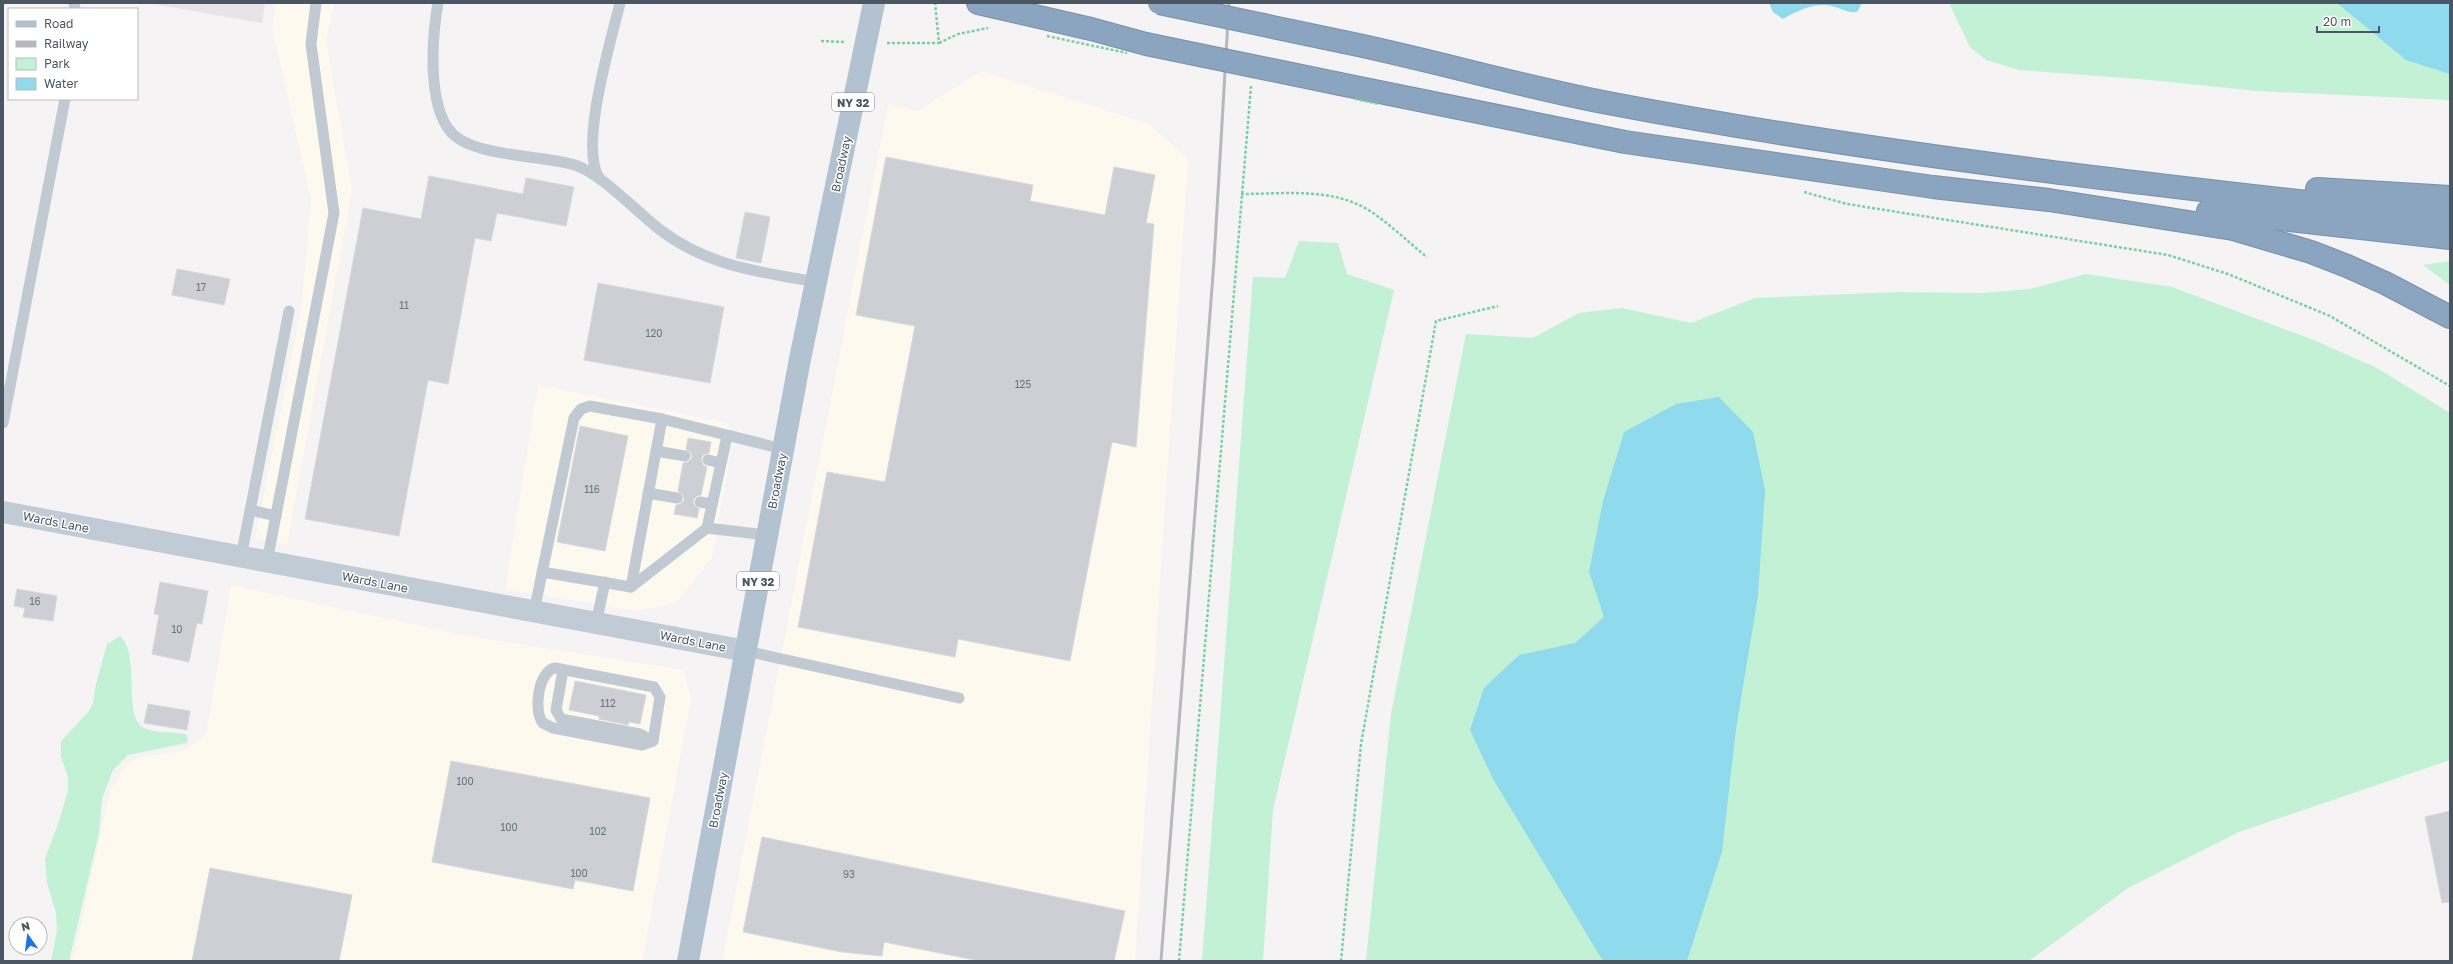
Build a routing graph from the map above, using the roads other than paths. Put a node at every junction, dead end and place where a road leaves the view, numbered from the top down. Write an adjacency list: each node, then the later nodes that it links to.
1 (316, 3): 31 (lane)
2 (438, 3): 9 (lane)
3 (620, 3): 9 (lane)
4 (874, 3): 14 (main road, Broadway / NY 32)
5 (978, 3): 11 (highway, bridge)
6 (1159, 3): 8 (highway, bridge)
7 (65, 100): 18 (lane)
8 (2052, 171): 10 (highway); 12 (highway)
9 (603, 183): 14 (lane)
10 (2450, 197)
11 (2049, 200): 13 (highway); 16 (highway)
12 (2450, 218)
13 (2450, 238)
14 (816, 282): 20 (main road, Broadway / NY 32)
15 (289, 311): 29 (lane)
16 (2450, 317)
17 (662, 420): 19 (lane); 21 (lane); 36 (lane)
18 (3, 423)
19 (727, 436): 20 (lane); 24 (lane)
20 (783, 449): 33 (main road, Broadway / NY 32)
21 (656, 451): 22 (lane); 25 (lane)
22 (685, 456)
23 (708, 460): 24 (lane)
24 (721, 463): 28 (lane)
25 (648, 493): 26 (lane); 38 (lane)
26 (677, 498)
27 (700, 502): 28 (lane)
28 (712, 504): 32 (lane)
29 (250, 510): 31 (lane); 34 (lane)
30 (3, 512): 34 (street, Wards Lane)
31 (276, 516): 35 (lane)
32 (707, 528): 33 (lane); 38 (lane)
33 (766, 535): 41 (main road, Broadway / NY 32)
34 (241, 557): 35 (street, Wards Lane)
35 (268, 562): 39 (street, Wards Lane)
36 (542, 572): 37 (lane); 39 (lane)
37 (605, 582): 38 (lane); 40 (lane)
38 (631, 587)
39 (534, 612): 40 (street, Wards Lane)
40 (596, 623): 41 (street, Wards Lane)
41 (746, 651): 43 (lane); 45 (main road, Broadway / NY 32)
42 (563, 670): 44 (lane); 44 (lane); 44 (lane)
43 (959, 698)
44 (653, 741)
45 (688, 961)

